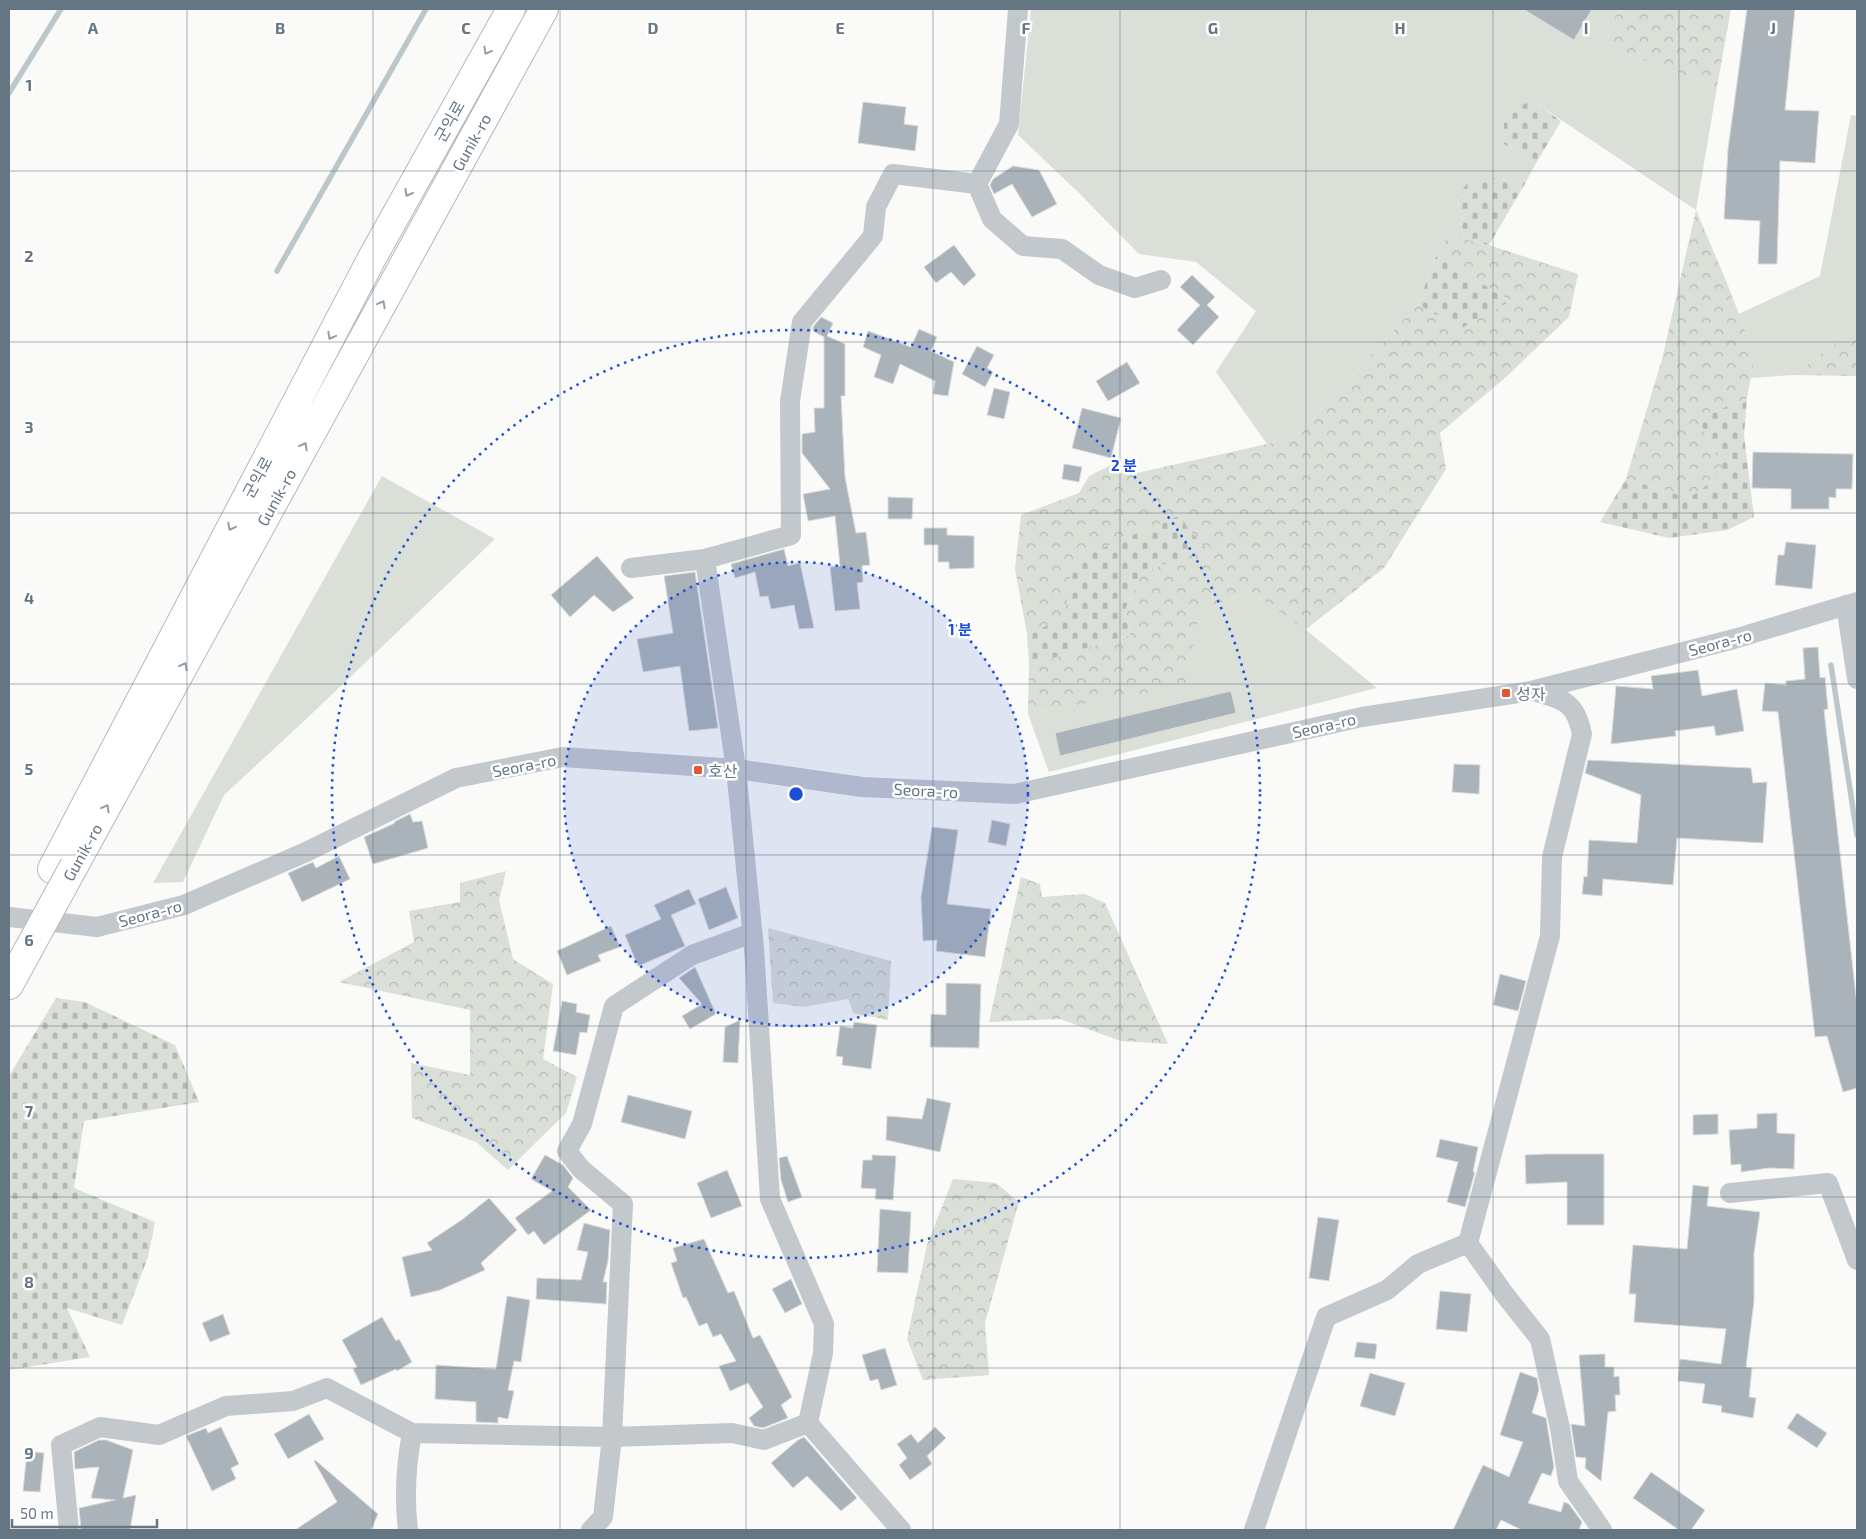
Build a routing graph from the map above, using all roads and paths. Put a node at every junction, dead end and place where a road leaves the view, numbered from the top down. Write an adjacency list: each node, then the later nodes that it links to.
1 (511, 9): 12 (highway, 군익로, one-way to 12)
2 (544, 9): 12 (highway, Gunik-ro, one-way to 2)
3 (1018, 9): 4 (street)
4 (977, 184): 5 (street); 6 (street)
5 (1160, 280)
6 (705, 559): 7 (street); 11 (street)
7 (631, 568)
8 (1852, 604): 9 (street); 10 (street, Seora-ro)
9 (1857, 679)
10 (1531, 690): 11 (street, Seora-ro); 18 (street)
11 (736, 769): 13 (street, Seora-ro); 14 (street)
12 (63, 868): 15 (highway, Gunik-ro, bridge)
13 (9, 917)
14 (752, 933): 20 (street); 22 (street)
15 (18, 951): 16 (highway, Gunik-ro)
16 (9, 985)
17 (1730, 1193): 19 (street)
18 (1468, 1243): 27 (street); 28 (street)
19 (1857, 1260)
20 (808, 1424): 22 (street); 26 (street)
21 (412, 1433): 22 (street); 23 (street); 24 (street)
22 (612, 1437): 25 (street)
23 (69, 1530)
24 (408, 1530)
25 (591, 1530)
26 (900, 1530)
27 (1254, 1530)
28 (1602, 1530)

